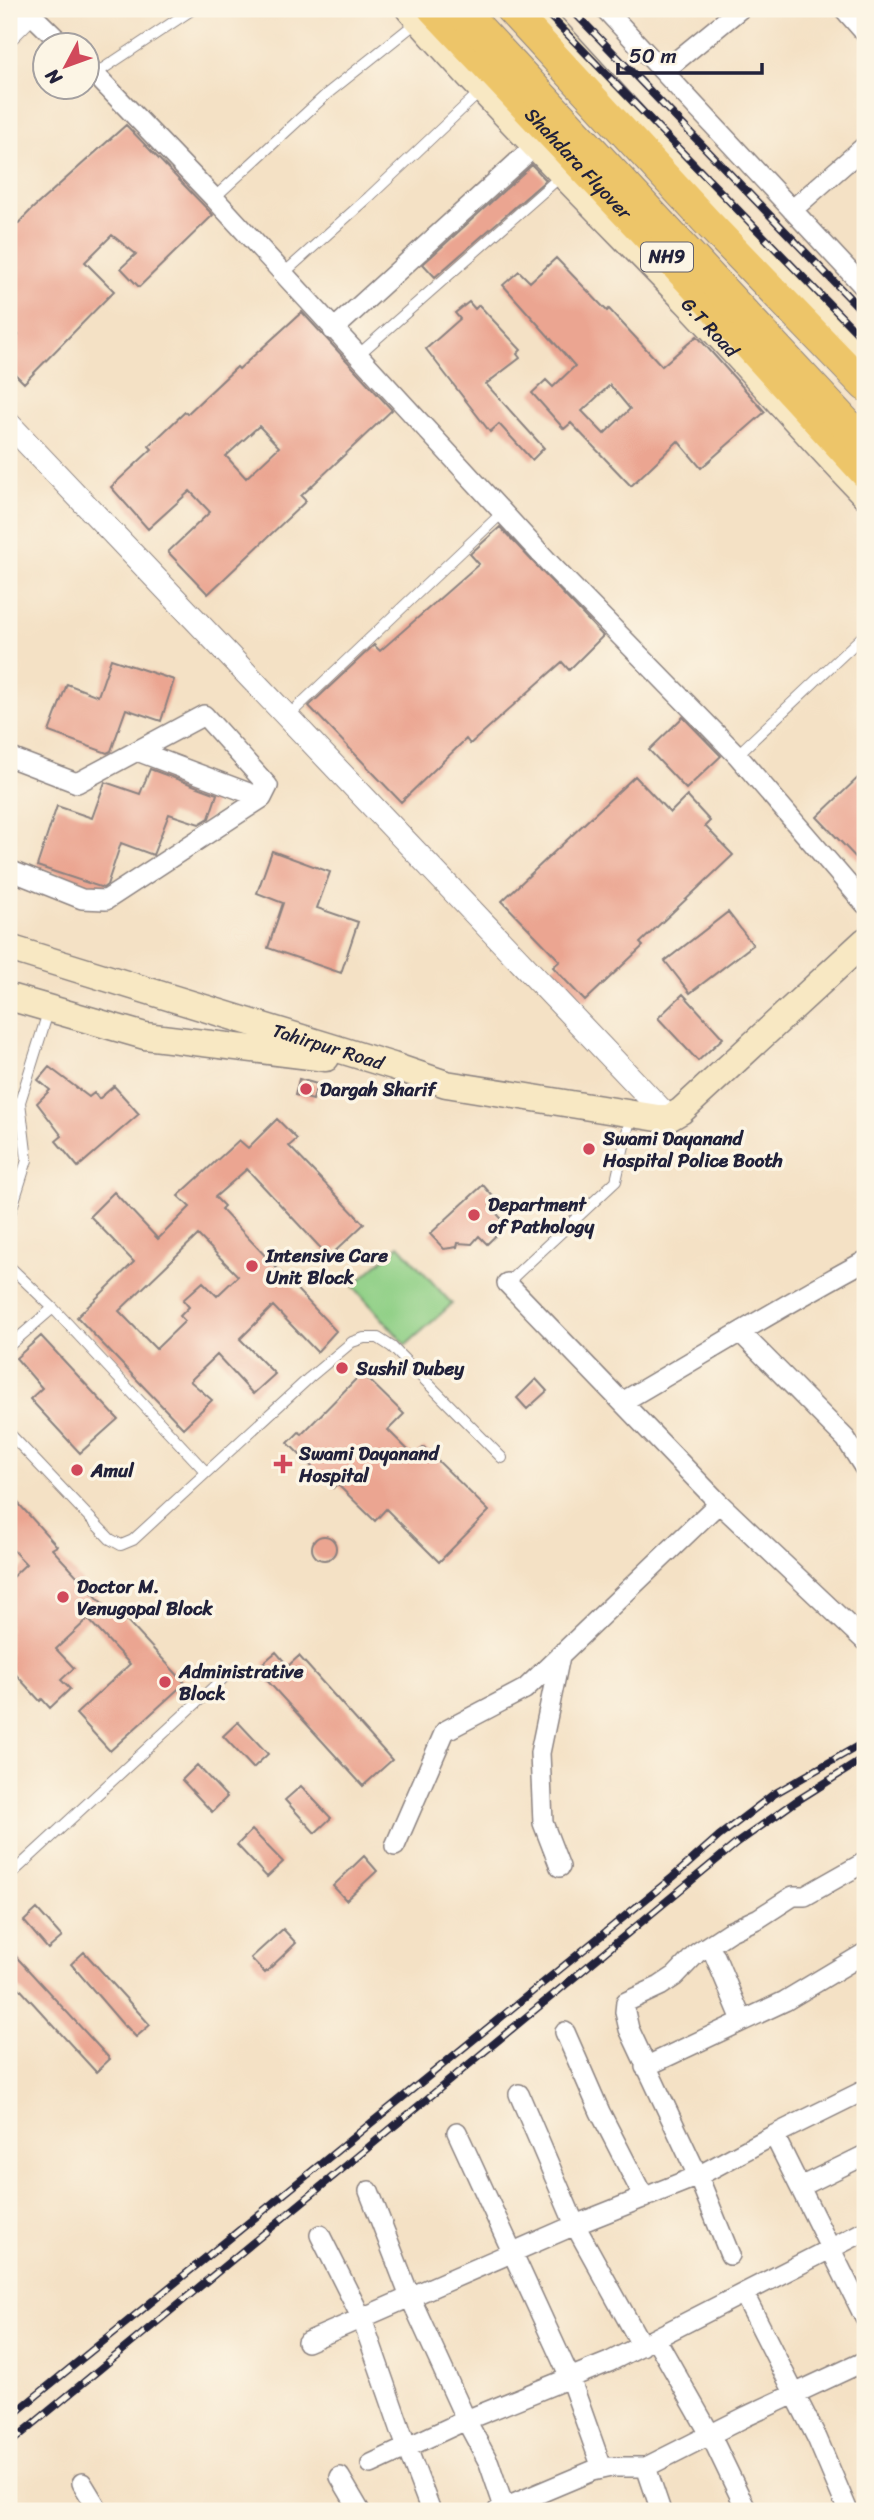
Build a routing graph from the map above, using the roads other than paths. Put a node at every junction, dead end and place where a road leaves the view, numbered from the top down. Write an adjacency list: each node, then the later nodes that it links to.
1 (192, 9): 12 (lane)
2 (535, 9): 25 (main road)
3 (605, 9): 13 (street)
4 (740, 9): 13 (street)
5 (844, 9): 11 (street)
6 (30, 10): 9 (street); 10 (street)
7 (420, 13): 8 (main road, Shahdara Flyover); 15 (main road, G.T Road); 19 (lane)
8 (488, 19): 26 (main road, Shahdara Flyover / NH9); 27 (highway, Shahdara Flyover); 29 (highway, Shahdara Flyover); 30 (main road, Shahdara Flyover / NH9)
9 (51, 32)
10 (9, 33)
11 (865, 33)
12 (102, 64)
13 (664, 71): 20 (street)
14 (102, 82): 19 (street)
15 (483, 89): 16 (main road, G.T Road); 21 (lane)
16 (536, 146): 18 (main road, G.T Road); 23 (street)
17 (865, 146): 20 (street)
18 (563, 174): 24 (lane); 31 (main road, G.T Road)
19 (214, 198): 21 (street)
20 (792, 210): 22 (street)
21 (282, 275): 23 (street)
22 (861, 277)
23 (333, 330): 24 (street)
24 (357, 356): 32 (street)
25 (865, 361)
26 (865, 386)
27 (865, 413)
28 (9, 425): 34 (street)
29 (865, 444)
30 (865, 473)
31 (865, 495)
32 (503, 512): 34 (lane); 36 (street)
33 (865, 634): 36 (lane)
34 (287, 717): 49 (street)
35 (137, 751): 37 (street); 38 (street); 38 (street)
36 (737, 755): 40 (street)
37 (9, 757)
38 (262, 798): 39 (street)
39 (9, 870)
40 (865, 904)
41 (865, 940): 49 (main road)
42 (9, 948): 45 (main road, Tahirpur Road)
43 (9, 997): 44 (main road, Tahirpur Road)
44 (49, 1009): 46 (main road, Tahirpur Road); 50 (lane)
45 (212, 1010): 46 (main road); 47 (main road, Tahirpur Road)
46 (202, 1043): 47 (main road, Tahirpur Road)
47 (393, 1066): 48 (main road)
48 (631, 1115): 49 (main road); 53 (lane)
49 (669, 1118)
50 (9, 1217)
51 (865, 1261): 55 (street)
52 (9, 1266): 54 (lane)
53 (507, 1283): 57 (street)
54 (53, 1308): 56 (lane); 61 (lane)
55 (741, 1333): 57 (street); 60 (street)
56 (9, 1346)
57 (622, 1402): 62 (street)
58 (9, 1433): 61 (lane)
59 (502, 1458): 61 (lane)
60 (865, 1469)
61 (206, 1472)
62 (719, 1503): 63 (street); 64 (street)
63 (865, 1641)
64 (560, 1656): 66 (street); 68 (street)
65 (231, 1671): 69 (lane)
66 (395, 1846)
67 (865, 1862): 74 (street)
68 (560, 1867)
69 (9, 1876)
70 (865, 1953): 72 (street)
71 (715, 1956): 72 (street)
72 (742, 2020): 74 (street)
73 (565, 2032): 83 (street)
74 (645, 2067): 80 (street)
75 (865, 2090): 78 (street)
76 (519, 2094): 84 (street)
77 (457, 2132): 88 (street)
78 (774, 2135): 80 (street); 81 (street)
79 (865, 2155): 81 (street)
80 (698, 2176): 83 (street); 89 (street)
81 (800, 2187): 87 (street)
82 (369, 2191): 91 (street)
83 (643, 2198): 84 (street)
84 (575, 2225): 88 (street); 95 (street)
85 (865, 2231): 87 (street)
86 (320, 2235): 93 (street)
87 (831, 2250): 90 (street); 92 (street)
88 (512, 2254): 91 (street); 97 (street)
89 (730, 2255)
90 (744, 2294): 95 (street); 98 (street)
91 (410, 2297): 93 (street); 99 (street)
92 (865, 2318)
93 (362, 2319): 94 (street); 101 (street)
94 (307, 2342)
95 (649, 2343): 97 (street); 100 (street)
96 (865, 2361): 98 (street)
97 (570, 2378): 99 (street); 104 (street)
98 (795, 2393): 100 (street); 113 (street)
99 (466, 2420): 101 (street); 107 (street)
100 (710, 2434): 103 (street); 112 (street)
101 (407, 2448): 102 (street); 110 (street)
102 (371, 2464)
103 (646, 2467): 104 (street); 111 (street)
104 (602, 2469): 107 (street)
105 (340, 2477): 109 (street)
106 (82, 2483): 108 (street)
107 (501, 2509)
108 (99, 2511)
109 (360, 2511)
110 (431, 2511)
111 (661, 2511)
112 (747, 2511)
113 (848, 2511)

